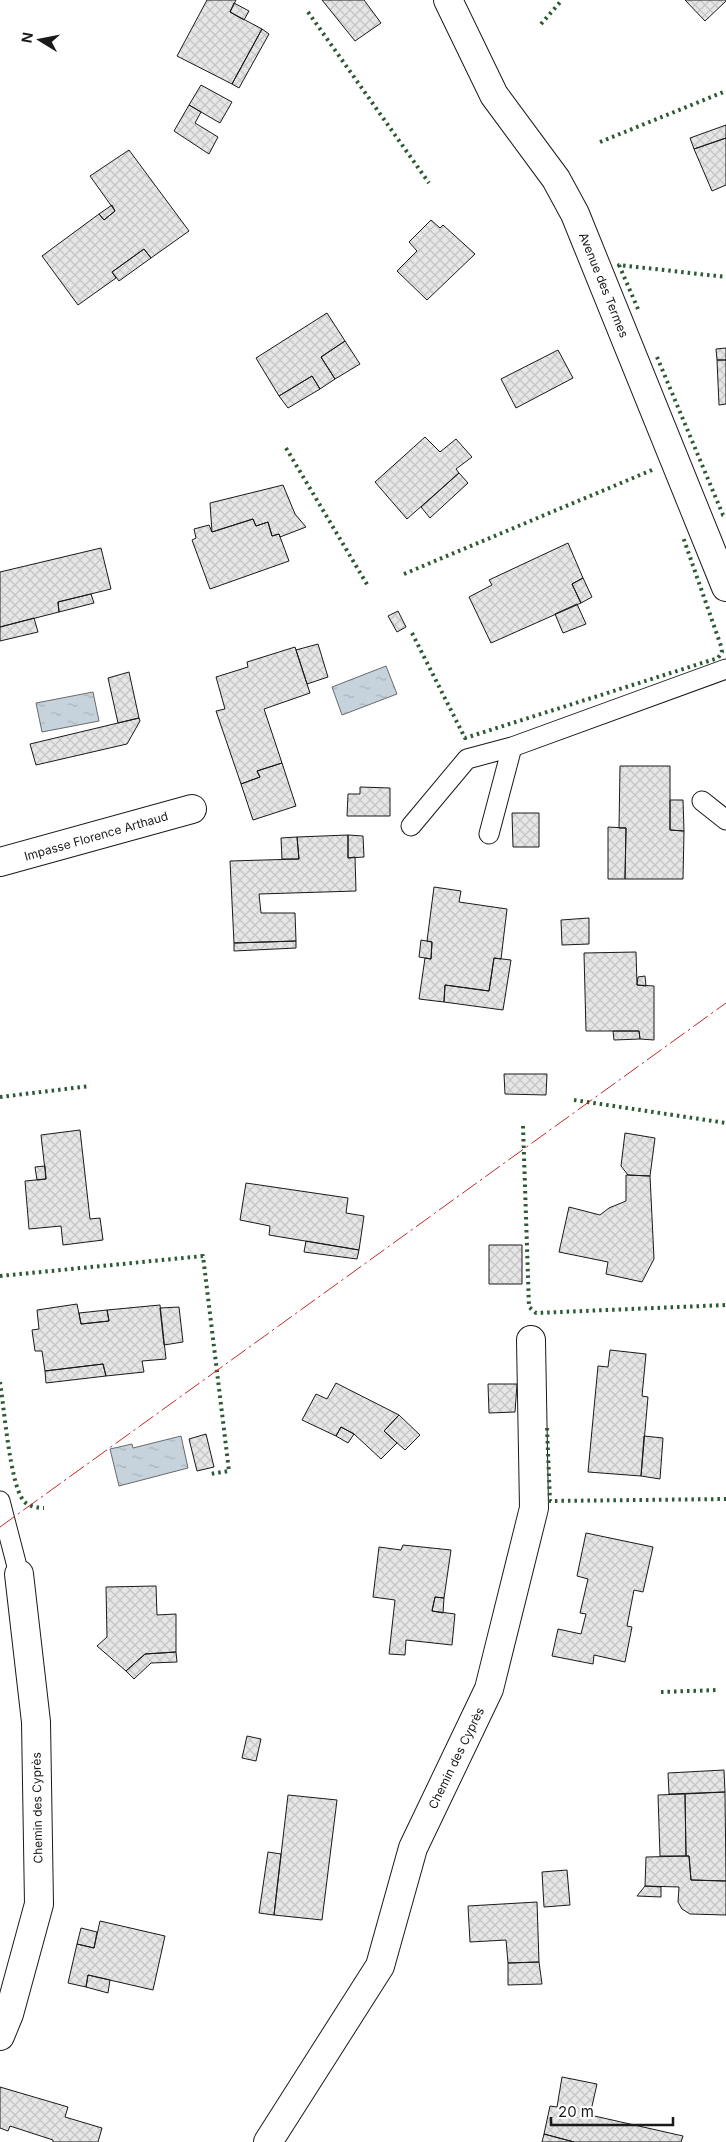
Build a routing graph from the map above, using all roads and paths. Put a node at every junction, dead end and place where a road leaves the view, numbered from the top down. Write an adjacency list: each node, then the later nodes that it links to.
1 (448, 0): 2 (street, Avenue des Termes)
2 (726, 587)
3 (726, 669): 4 (lane)
4 (512, 747): 8 (lane); 9 (lane)
5 (702, 801): 7 (lane)
6 (192, 809): 10 (street, Impasse Florence Arthaud)
7 (726, 820)
8 (411, 826)
9 (489, 834)
10 (0, 862)
11 (532, 1340): 15 (street, Chemin des Cyprès)
12 (0, 1501): 13 (lane)
13 (19, 1574): 14 (street, Chemin des Cyprès)
14 (0, 2036)
15 (268, 2142)

